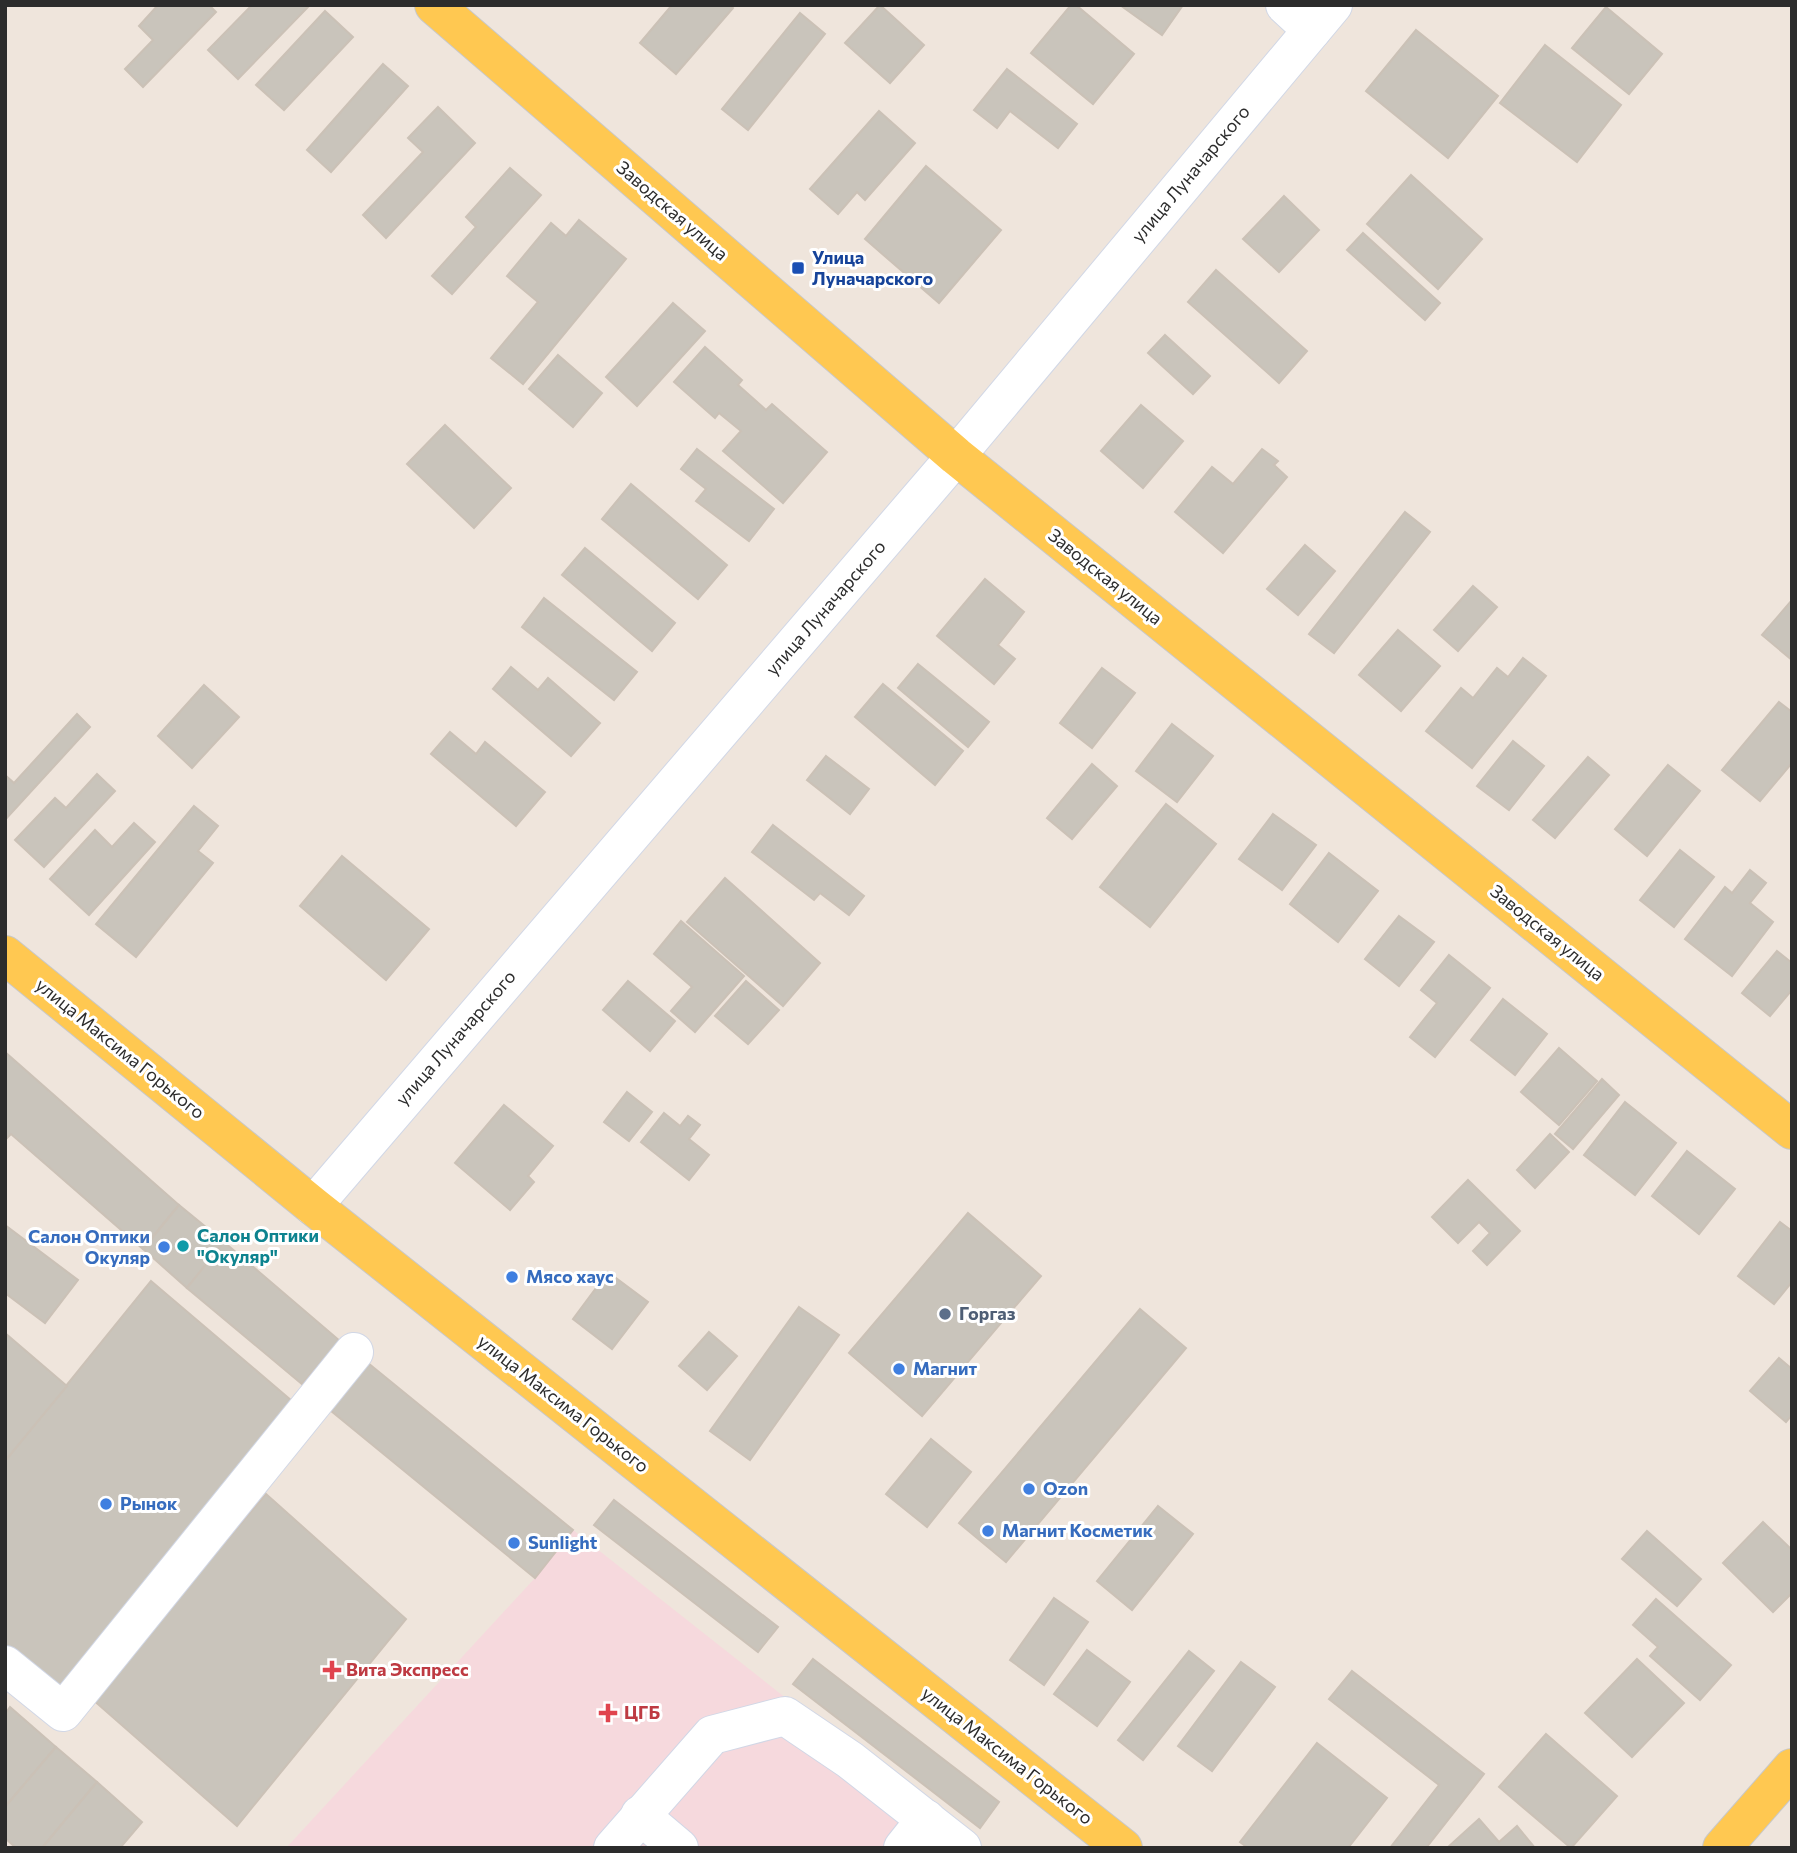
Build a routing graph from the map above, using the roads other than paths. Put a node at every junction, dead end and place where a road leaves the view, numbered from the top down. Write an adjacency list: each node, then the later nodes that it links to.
1 (434, 5): 3 (main road, Заводская улица)
2 (1310, 13): 3 (street, улица Луначарского)
3 (956, 456): 5 (main road, Заводская улица); 6 (street, улица Луначарского)
4 (5, 955): 6 (main road, улица Максима Горького)
5 (1792, 1130)
6 (313, 1206): 15 (main road, улица Максима Горького)
7 (355, 1352): 8 (street)
8 (5, 1665)
9 (1789, 1778): 16 (main road)
10 (640, 1815): 11 (street); 12 (street); 13 (street)
11 (914, 1834): 14 (street)
12 (613, 1848)
13 (680, 1848)
14 (962, 1848)
15 (1124, 1848)
16 (1722, 1848)

